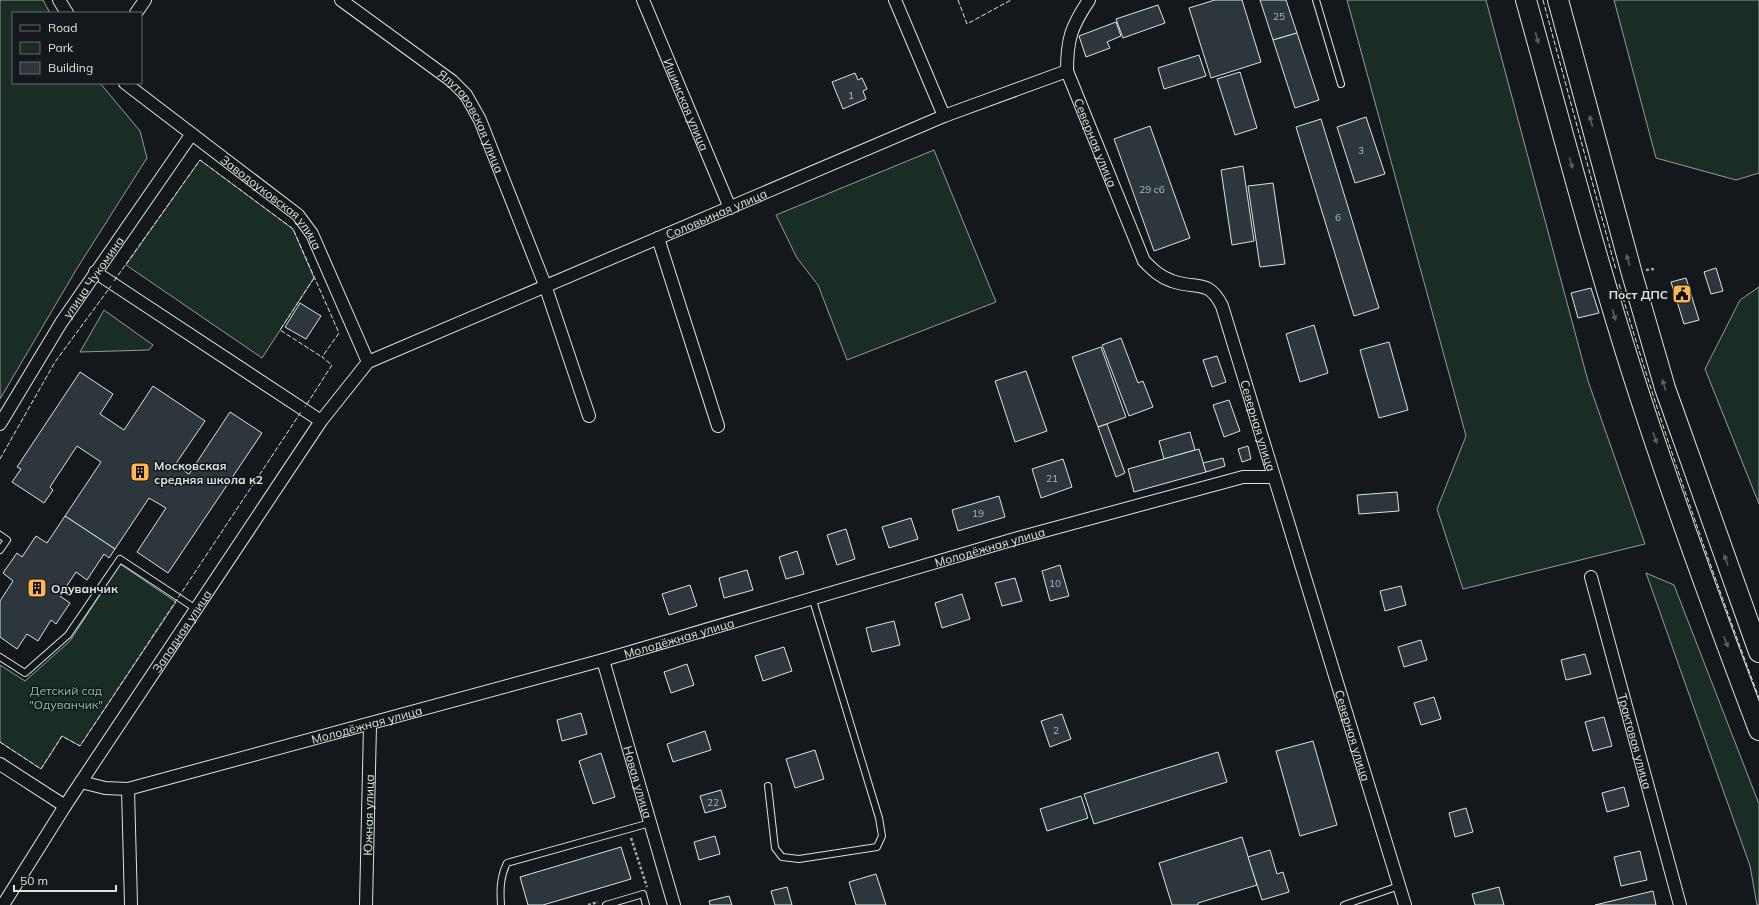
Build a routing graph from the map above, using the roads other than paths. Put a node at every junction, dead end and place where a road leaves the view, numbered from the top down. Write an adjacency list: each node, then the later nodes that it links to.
1 (59, 0): 10 (street)
2 (145, 0): 11 (street)
3 (341, 0): 20 (street, Ялуторовская улица)
4 (643, 0): 17 (street, Ишимская улица)
5 (895, 0): 15 (street)
6 (1089, 0): 12 (street, Северная улица)
7 (1316, 0): 14 (lane)
8 (1526, 0): 36 (highway, one-way to 36)
9 (1558, 0): 32 (highway, one-way to 9)
10 (66, 12)
11 (137, 12)
12 (1067, 71): 15 (street, Соловьиная улица); 26 (street, Северная улица)
13 (126, 84): 16 (street, Заводоуковская улица)
14 (1341, 84)
15 (944, 116): 17 (street, Соловьиная улица)
16 (192, 135): 19 (street, улица Чукомина); 21 (street, Заводоуковская улица)
17 (730, 208): 18 (street, Соловьиная улица)
18 (658, 238): 20 (street, Соловьиная улица); 25 (street)
19 (95, 272): 23 (street); 24 (street, улица Чукомина)
20 (545, 285): 21 (street, Соловьиная улица); 22 (street, Ялуторовская улица)
21 (368, 362): 23 (street, Западная улица)
22 (589, 416)
23 (321, 421): 31 (street, Западная улица)
24 (0, 424)
25 (718, 426)
26 (1274, 477): 30 (street, Молодёжная улица); 43 (street, Северная улица)
27 (0, 535): 28 (lane)
28 (0, 550)
29 (1591, 577): 53 (street, Трактовая улица)
30 (812, 597): 34 (street, Молодёжная улица); 39 (lane)
31 (196, 609): 33 (lane); 38 (street, Западная улица)
32 (1759, 652)
33 (0, 657)
34 (603, 660): 35 (street, Молодёжная улица); 42 (street, Новая улица)
35 (370, 725): 40 (street, Молодёжная улица); 46 (street, Южная улица)
36 (1759, 730)
37 (0, 764): 41 (street)
38 (81, 782): 40 (street, Молодёжная улица); 41 (street, Западная улица)
39 (768, 786)
40 (128, 789): 45 (street)
41 (65, 806): 44 (street, Западная улица)
42 (650, 823): 47 (lane); 50 (street, Новая улица)
43 (1399, 886): 51 (lane); 52 (street, Северная улица)
44 (3, 905)
45 (131, 905)
46 (366, 905)
47 (500, 905)
48 (606, 905): 49 (lane)
49 (646, 905)
50 (674, 905)
51 (1344, 905)
52 (1405, 905)
53 (1680, 905)

